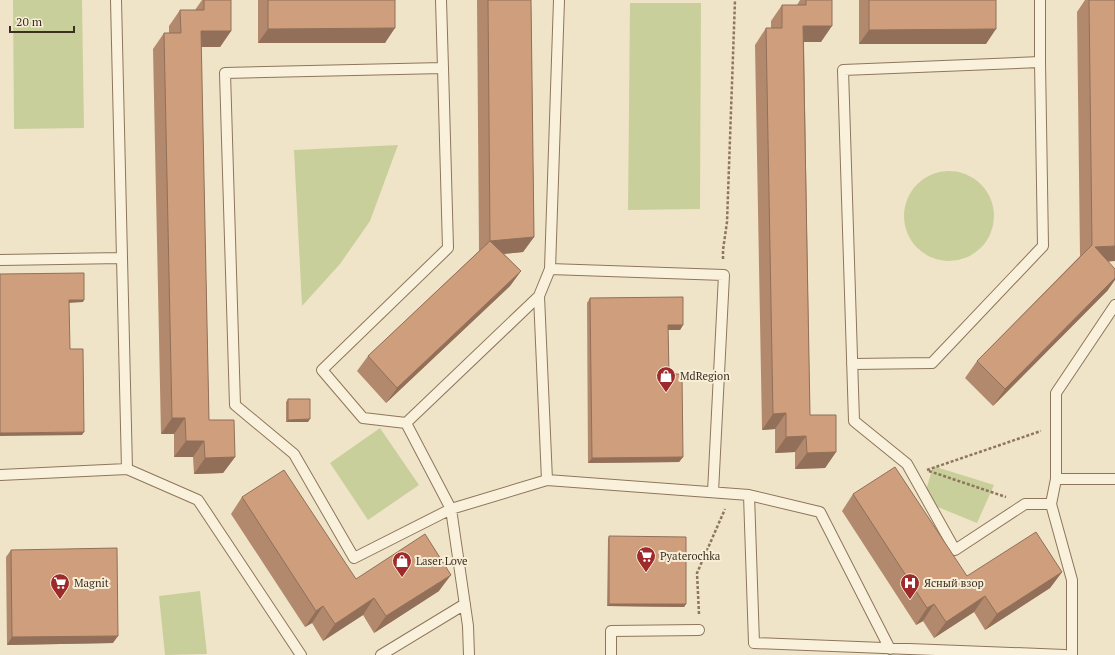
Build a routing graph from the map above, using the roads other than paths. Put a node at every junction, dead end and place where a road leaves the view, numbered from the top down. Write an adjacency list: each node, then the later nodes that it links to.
1 (116, 0): 7 (lane)
2 (441, 0): 6 (lane)
3 (559, 0): 9 (lane)
4 (1040, 0): 5 (lane)
5 (1040, 62): 12 (lane); 12 (lane)
6 (443, 68): 13 (lane); 22 (lane)
7 (122, 258): 8 (lane); 14 (lane)
8 (0, 260)
9 (550, 269): 10 (lane); 19 (lane)
10 (539, 296): 13 (lane); 18 (lane)
11 (1115, 305): 17 (lane)
12 (852, 364): 21 (lane)
13 (406, 422): 22 (lane)
14 (127, 469): 15 (lane); 26 (lane)
15 (0, 475)
16 (1115, 478): 17 (lane)
17 (1056, 479): 21 (lane)
18 (547, 480): 19 (lane); 22 (lane)
19 (713, 492): 20 (lane)
20 (749, 495): 25 (lane); 25 (lane)
21 (1051, 504): 31 (lane)
22 (451, 509): 23 (lane)
23 (465, 604): 27 (lane); 28 (lane)
24 (699, 630): 29 (lane)
25 (890, 648): 30 (lane)
26 (301, 655)
27 (381, 655)
28 (469, 655)
29 (611, 655)
30 (1065, 655)
31 (1072, 655)

